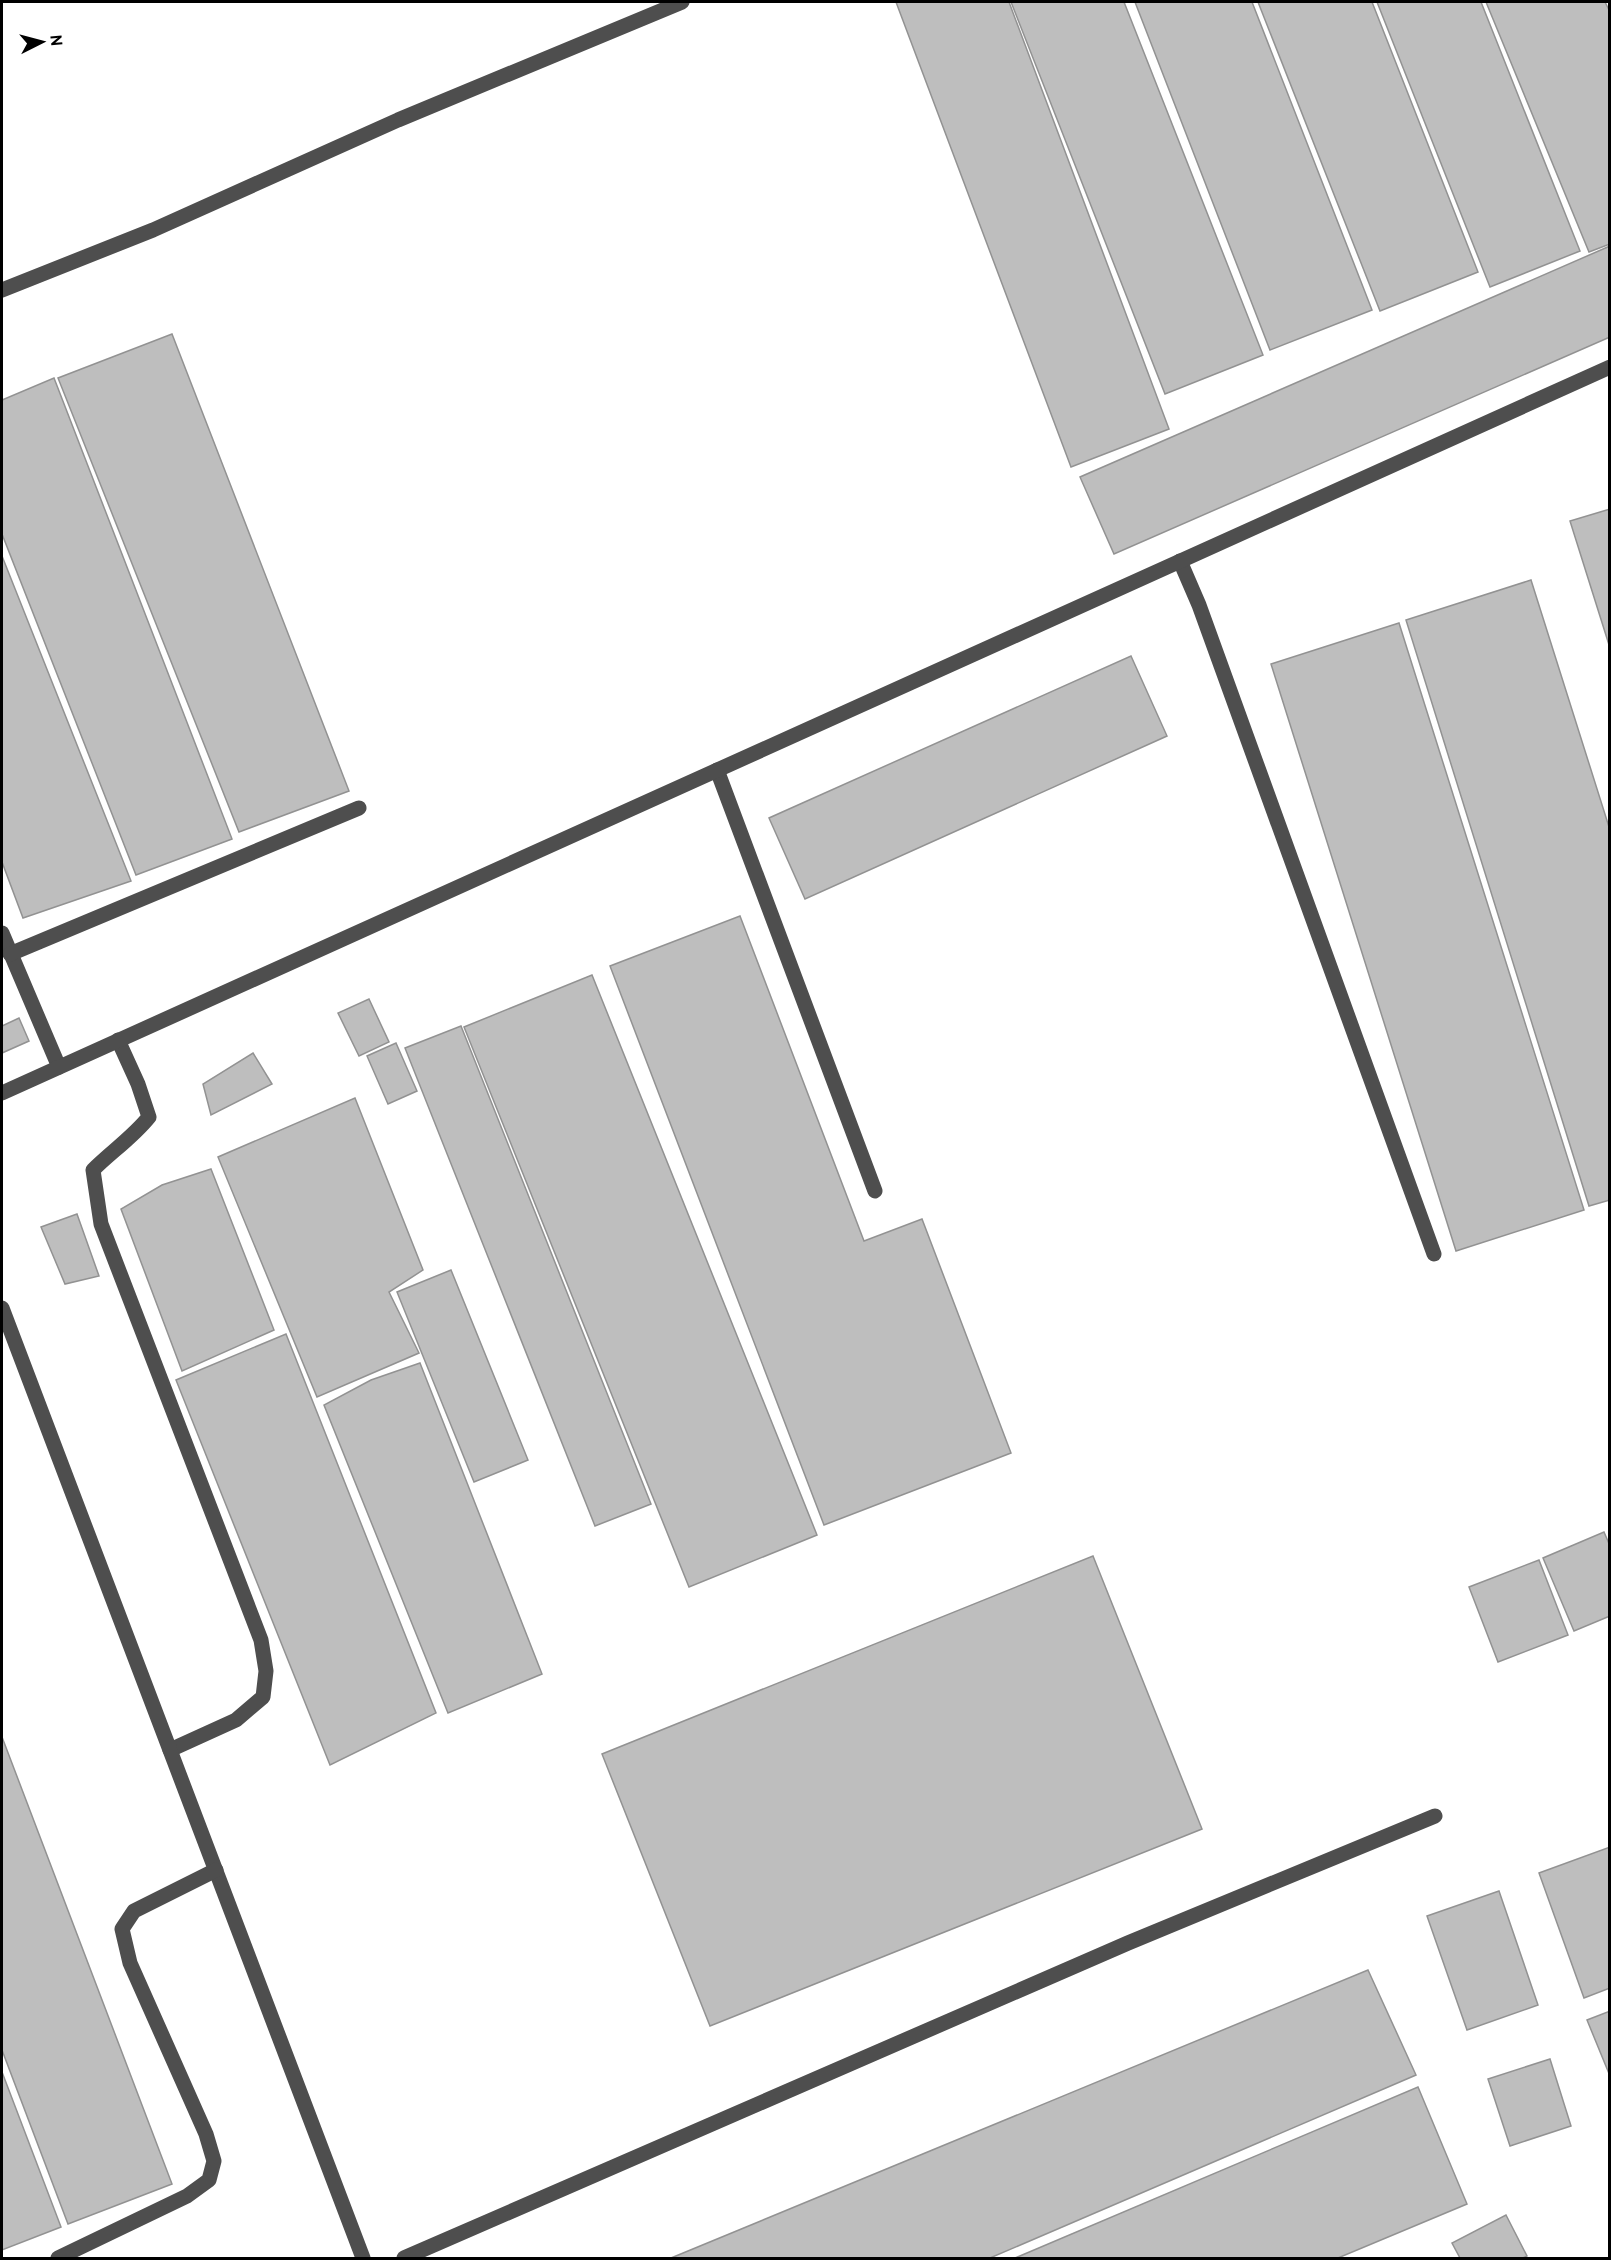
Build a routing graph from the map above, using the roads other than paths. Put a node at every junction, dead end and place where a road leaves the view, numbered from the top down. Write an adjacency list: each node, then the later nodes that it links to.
1 (682, 2): 2 (street)
2 (2, 290)
3 (1610, 367): 4 (street)
4 (1180, 561): 5 (street); 13 (street)
5 (717, 770): 9 (street); 12 (street)
6 (359, 808): 8 (street)
7 (2, 933): 8 (street)
8 (10, 954): 10 (street)
9 (118, 1040): 10 (street); 15 (street)
10 (59, 1067): 11 (street)
11 (2, 1093)
12 (875, 1191)
13 (1434, 1254)
14 (2, 1308): 15 (street)
15 (170, 1750): 17 (street)
16 (1435, 1816): 20 (street)
17 (216, 1870): 18 (street); 19 (street)
18 (58, 2259)
19 (363, 2259)
20 (404, 2259)

